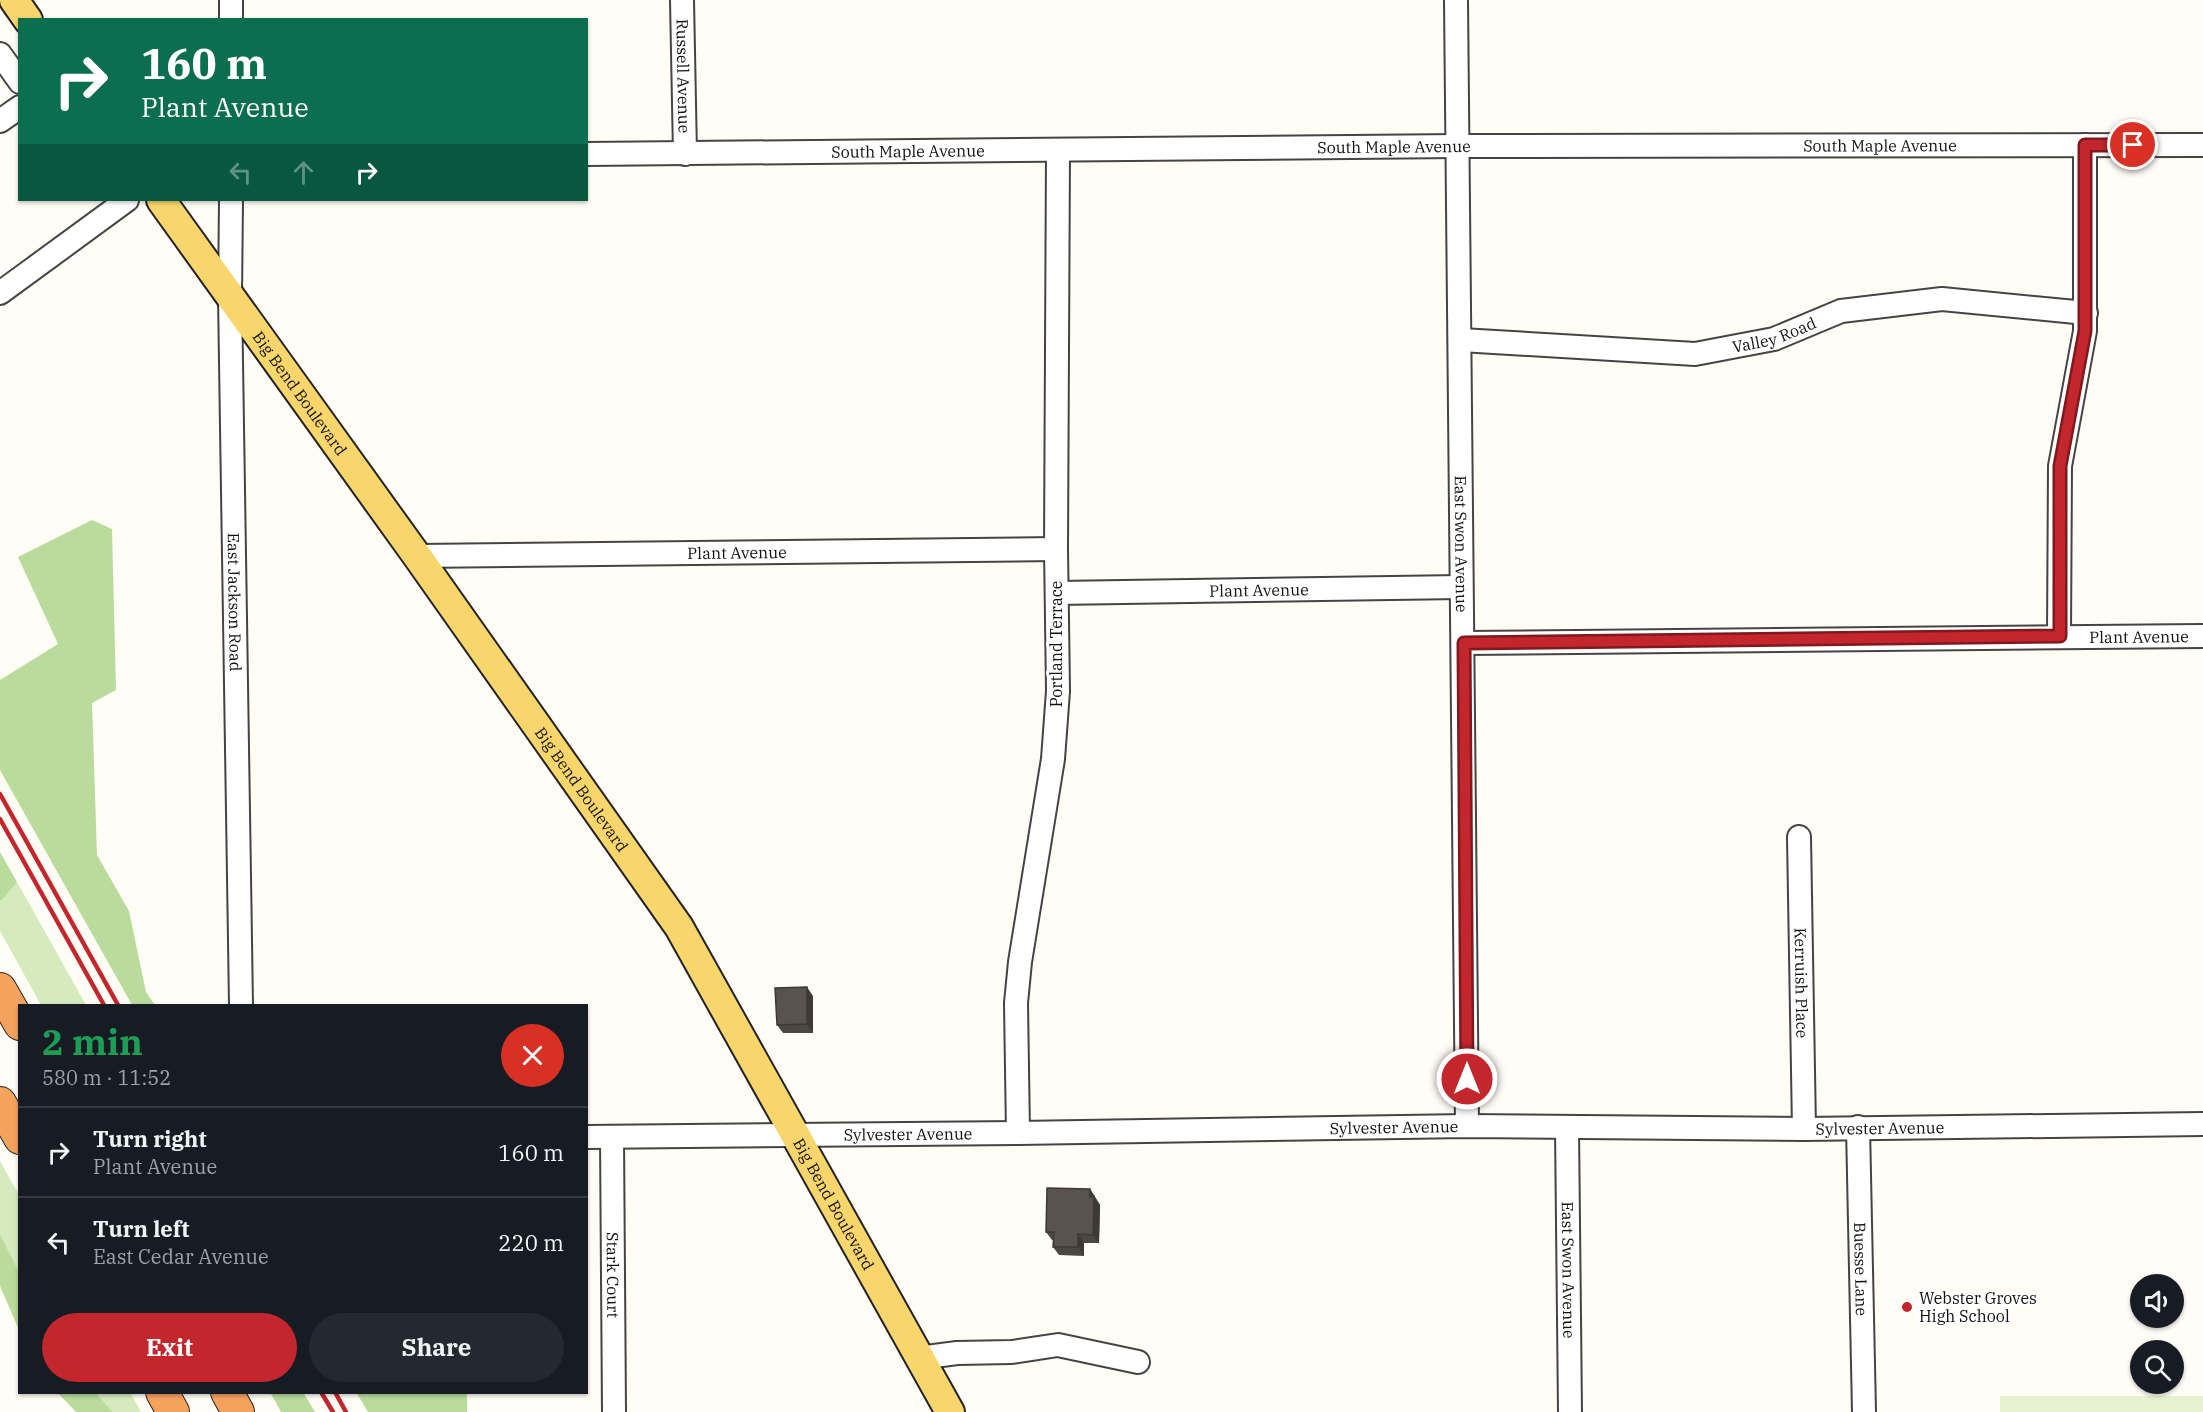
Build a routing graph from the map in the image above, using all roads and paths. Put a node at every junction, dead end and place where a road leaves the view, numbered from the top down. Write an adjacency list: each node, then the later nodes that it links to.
1 (14, 0): 5 (main road)
2 (231, 0): 6 (street)
3 (682, 0): 16 (street, Russell Avenue)
4 (1456, 0): 13 (street, East Swon Avenue)
5 (27, 18)
6 (231, 18)
7 (0, 54): 8 (street)
8 (18, 78)
9 (18, 108): 10 (street)
10 (0, 121)
11 (2085, 145): 12 (street, South Maple Avenue); 13 (street, South Maple Avenue); 22 (street)
12 (2203, 145)
13 (1458, 146): 14 (street, South Maple Avenue); 23 (street, East Swon Avenue)
14 (1058, 151): 16 (street, South Maple Avenue); 24 (street, Portland Terrace)
15 (588, 154): 16 (street, South Maple Avenue)
16 (685, 154)
17 (126, 201): 20 (street)
18 (162, 201): 21 (main road, Big Bend Boulevard)
19 (231, 201): 21 (street, East Jackson Road)
20 (0, 293)
21 (230, 297): 25 (main road, Big Bend Boulevard); 33 (street, East Jackson Road)
22 (2086, 313): 23 (street, Valley Road); 28 (street)
23 (1461, 340): 26 (street, East Swon Avenue)
24 (1056, 549): 25 (street, Plant Avenue); 27 (street, Portland Terrace)
25 (417, 556): 43 (main road, Big Bend Boulevard)
26 (1461, 587): 27 (street, Plant Avenue); 30 (street, East Swon Avenue)
27 (1057, 593): 41 (street, Portland Terrace)
28 (2060, 636): 29 (street, Plant Avenue); 30 (street, Plant Avenue)
29 (2203, 636)
30 (1464, 643): 37 (street, East Swon Avenue)
31 (1799, 837): 40 (street, Kerruish Place)
32 (0, 989): 34 (highway)
33 (241, 1004)
34 (18, 1020)
35 (0, 1103): 42 (highway)
36 (2203, 1124): 38 (street, Sylvester Avenue)
37 (1467, 1126): 39 (street, Sylvester Avenue); 41 (street, Sylvester Avenue)
38 (1858, 1127): 40 (street, Sylvester Avenue); 55 (street, Buesse Lane)
39 (1567, 1128): 40 (street, Sylvester Avenue); 54 (street, East Swon Avenue)
40 (1804, 1129)
41 (1018, 1133): 43 (street, Sylvester Avenue)
42 (18, 1134)
43 (796, 1135): 45 (street, Sylvester Avenue); 46 (main road, Big Bend Boulevard)
44 (588, 1137): 45 (street, Sylvester Avenue)
45 (612, 1137): 52 (street, Stark Court)
46 (919, 1358): 47 (street); 53 (main road, Big Bend Boulevard)
47 (1138, 1362)
48 (163, 1394): 50 (highway)
49 (228, 1394): 51 (highway)
50 (173, 1412)
51 (238, 1412)
52 (614, 1412)
53 (950, 1412)
54 (1570, 1412)
55 (1864, 1412)

